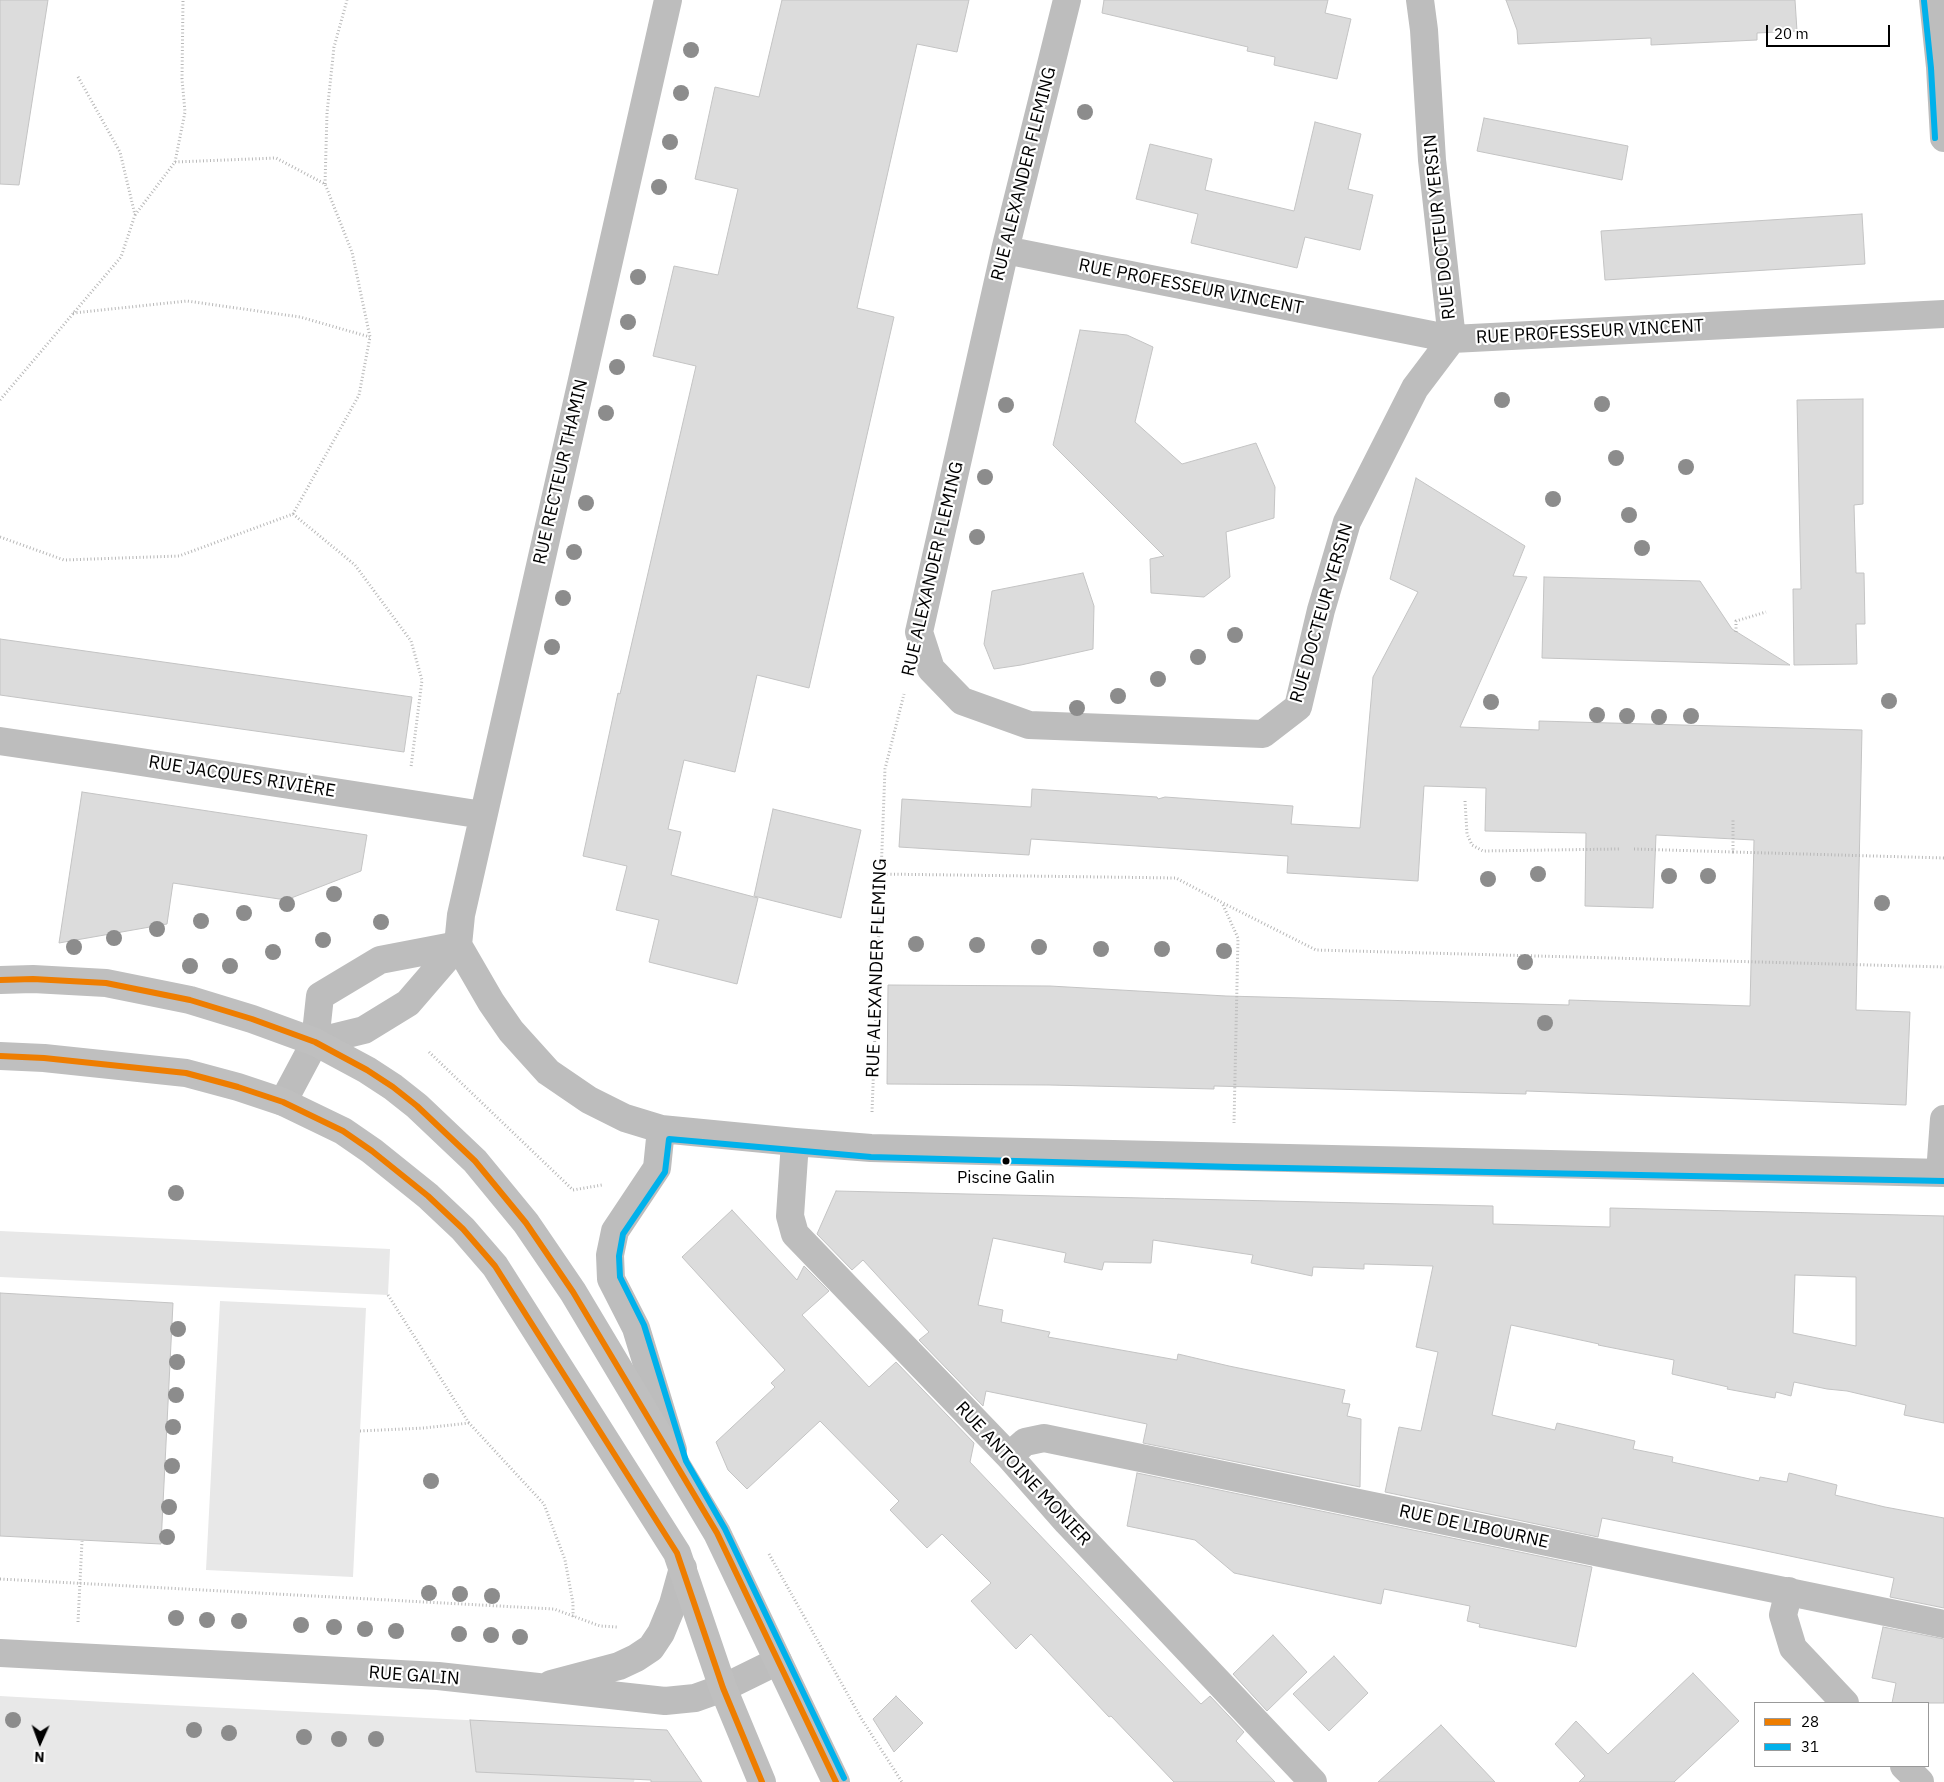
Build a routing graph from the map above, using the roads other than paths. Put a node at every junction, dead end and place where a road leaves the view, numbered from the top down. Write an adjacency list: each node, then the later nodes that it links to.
1 (668, 0): 11 (street, RUE RECTEUR THAMIN)
2 (1067, 0): 6 (street, RUE ALEXANDER FLEMING)
3 (1420, 0): 8 (street, RUE DOCTEUR YERSIN)
4 (1933, 0): 5 (street)
5 (1944, 138)
6 (1005, 250): 8 (street, RUE PROFESSEUR VINCENT); 9 (street, RUE ALEXANDER FLEMING)
7 (1944, 314): 8 (street, RUE PROFESSEUR VINCENT)
8 (1452, 339): 9 (street, RUE DOCTEUR YERSIN)
9 (919, 632)
10 (0, 742): 11 (street, RUE JACQUES RIVIÈRE)
11 (483, 815): 12 (street, RUE RECTEUR THAMIN)
12 (458, 946): 14 (street); 14 (street); 18 (street)
13 (0, 980): 14 (main road)
14 (315, 1042): 16 (street); 22 (main road)
15 (0, 1056): 16 (main road)
16 (283, 1102): 23 (main road)
17 (1944, 1120): 20 (street)
18 (661, 1129): 19 (street); 22 (street)
19 (795, 1142): 20 (street); 21 (street, RUE ANTOINE MONIER)
20 (1942, 1173)
21 (1009, 1456): 24 (street, RUE DE LIBOURNE); 34 (street, RUE ANTOINE MONIER)
22 (678, 1465): 27 (main road)
23 (683, 1568): 28 (street); 29 (main road)
24 (1789, 1591): 25 (street, RUE DE LIBOURNE); 30 (street)
25 (1944, 1624)
26 (0, 1653): 28 (street, RUE GALIN)
27 (778, 1661): 29 (street, RUE GALIN); 33 (main road)
28 (535, 1688): 29 (street, RUE GALIN)
29 (723, 1688): 32 (main road)
30 (1844, 1702)
31 (1905, 1767): 35 (street)
32 (762, 1782)
33 (836, 1782)
34 (1313, 1782)
35 (1920, 1782)

